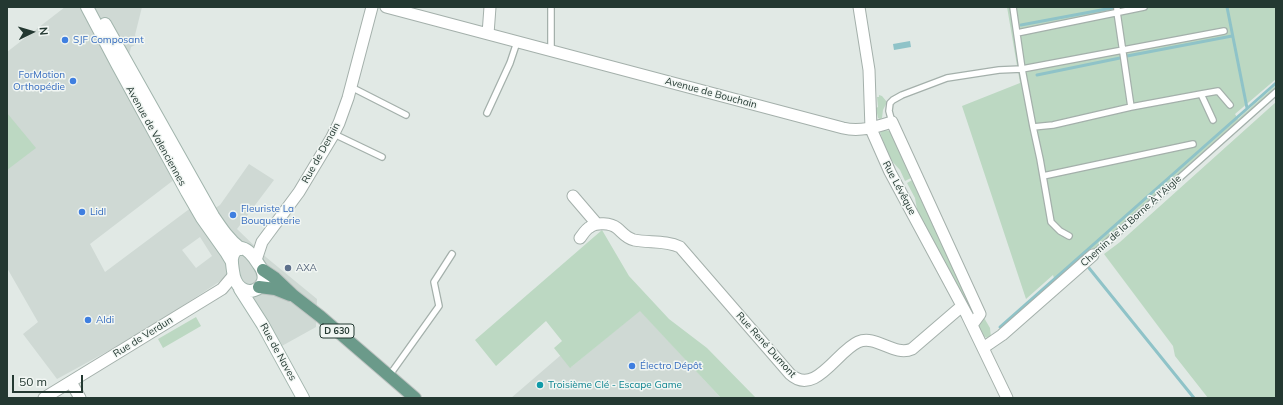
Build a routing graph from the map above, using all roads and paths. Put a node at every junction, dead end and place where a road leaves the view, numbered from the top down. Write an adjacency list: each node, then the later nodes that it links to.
1 (87, 7): 24 (main road, Avenue de Valenciennes)
2 (96, 7): 33 (main road, Avenue de Valenciennes)
3 (372, 7): 18 (street, Rue de Denain)
4 (386, 7): 13 (street, Avenue de Bouchain)
5 (490, 7): 13 (street)
6 (551, 7): 16 (lane)
7 (859, 7): 29 (street, Rue Lévêque)
8 (1014, 7): 12 (lane)
9 (1144, 7): 10 (lane)
10 (1117, 10): 12 (lane); 15 (lane)
11 (1224, 31): 15 (lane)
12 (1017, 33): 17 (lane)
13 (488, 34): 14 (street, Avenue de Bouchain)
14 (517, 42): 16 (street, Avenue de Bouchain); 23 (lane)
15 (1122, 50): 17 (lane); 22 (lane)
16 (551, 51): 29 (street, Avenue de Bouchain)
17 (1022, 69): 27 (lane); 28 (lane)
18 (350, 87): 25 (lane); 30 (street, Rue de Denain)
19 (1276, 92): 42 (lane, Chemin de la Borne À l'Aigle)
20 (1201, 94): 21 (lane); 22 (lane); 26 (lane)
21 (1230, 105)
22 (1131, 107): 28 (lane)
23 (487, 113)
24 (144, 114): 33 (main road); 43 (main road, Avenue de Valenciennes)
25 (406, 115)
26 (1213, 120)
27 (892, 122): 29 (street, Avenue de Bouchain); 50 (street)
28 (1033, 127): 34 (lane)
29 (871, 128): 49 (street, Rue Lévêque)
30 (334, 134): 32 (lane); 39 (street, Rue de Denain)
31 (1193, 144): 34 (lane)
32 (382, 157)
33 (182, 162): 40 (main road, Avenue de Valenciennes)
34 (1043, 176): 37 (lane)
35 (573, 196): 36 (street)
36 (597, 224): 38 (street); 49 (street, Rue René Dumont)
37 (1069, 236)
38 (580, 238)
39 (262, 242): 40 (street, Rue de Denain); 44 (street, Rue de Denain)
40 (243, 249): 43 (main road); 44 (main road, Avenue de Valenciennes)
41 (452, 254): 52 (lane)
42 (1093, 255): 51 (street, Chemin de la Borne À l'Aigle)
43 (232, 262): 45 (main road)
44 (259, 265): 46 (main road); 48 (main road, D 630)
45 (233, 276): 46 (main road, Rue de Naves); 47 (street, Rue de Verdun)
46 (247, 288): 47 (street, Rue de Verdun); 48 (main road, D 630); 56 (main road, Rue de Naves)
47 (222, 289): 53 (street, Rue de Verdun)
48 (294, 296): 52 (main road, D 630)
49 (962, 306): 50 (street, Rue Lévêque)
50 (972, 326): 51 (street, Rue Lévêque)
51 (985, 351): 58 (street, Rue Lévêque)
52 (389, 376): 57 (main road, D 630)
53 (71, 382): 54 (street, Rue de Verdun); 55 (street)
54 (44, 398)
55 (80, 398)
56 (303, 398)
57 (415, 398)
58 (1007, 398)

